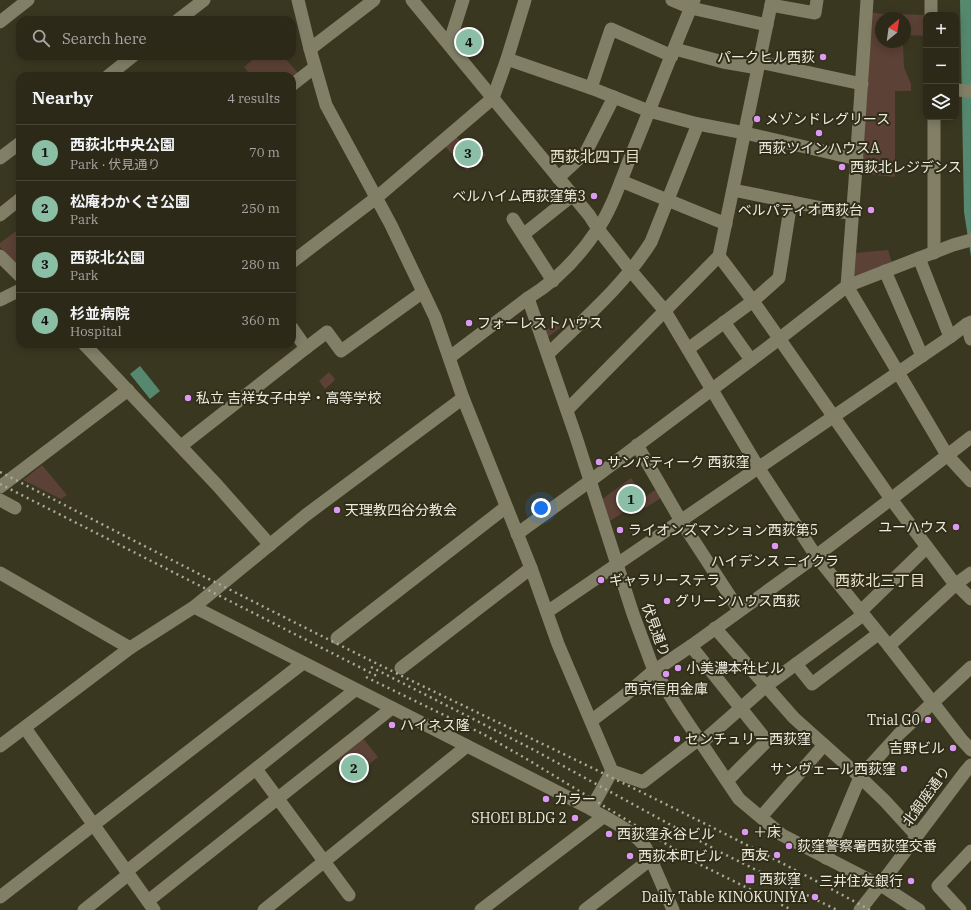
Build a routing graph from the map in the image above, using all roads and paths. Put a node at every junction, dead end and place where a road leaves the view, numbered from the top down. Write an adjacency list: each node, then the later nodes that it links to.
1 (28, 0): 16 (street)
2 (204, 0): 15 (street)
3 (298, 0): 19 (street)
4 (374, 0): 19 (street)
5 (412, 0): 18 (street)
6 (463, 0): 18 (street)
7 (525, 0): 21 (street)
8 (672, 0): 13 (street)
9 (817, 0): 12 (street)
10 (865, 0): 27 (street)
11 (931, 0): 14 (street)
12 (772, 3): 17 (street)
13 (693, 4): 17 (street); 20 (street)
14 (932, 12)
15 (183, 16)
16 (0, 22)
17 (767, 25): 23 (street)
18 (449, 44): 30 (street)
19 (310, 49): 24 (street)
20 (673, 52): 23 (street); 28 (street); 31 (street)
21 (507, 59): 28 (street); 30 (street)
22 (127, 60): 25 (street)
23 (759, 65): 27 (street); 34 (street)
24 (315, 67): 26 (street); 42 (street)
25 (113, 72)
26 (296, 82)
27 (862, 84): 37 (street)
28 (591, 88): 29 (street)
29 (614, 97): 31 (street); 38 (street)
30 (493, 98): 38 (street); 42 (street)
31 (649, 111): 33 (street); 39 (street)
32 (934, 120): 53 (street)
33 (698, 124): 34 (street); 43 (street)
34 (745, 133): 37 (street); 40 (street)
35 (16, 146): 36 (street)
36 (0, 158)
37 (857, 159): 46 (street)
38 (558, 178): 41 (street)
39 (621, 180): 43 (street); 50 (street)
40 (732, 190): 45 (street); 49 (street)
41 (573, 195): 50 (street); 51 (street)
42 (376, 198): 57 (street); 64 (street)
43 (668, 200): 49 (street); 58 (street)
44 (16, 202): 47 (street)
45 (791, 202): 46 (street); 67 (street)
46 (852, 214): 62 (street)
47 (0, 215)
48 (513, 219): 51 (street)
49 (726, 224): 55 (street)
50 (598, 229): 58 (street); 61 (street)
51 (524, 234): 61 (street)
52 (969, 241): 53 (street)
53 (934, 252): 56 (street)
54 (0, 256): 60 (street)
55 (719, 256): 67 (street); 68 (street)
56 (919, 258): 59 (street); 72 (street)
57 (296, 259)
58 (631, 271): 68 (street); 78 (street)
59 (885, 271): 62 (street); 79 (street)
60 (16, 272)
61 (553, 281): 65 (street)
62 (847, 286): 73 (street); 82 (street)
63 (16, 292): 66 (street)
64 (423, 292): 76 (street); 80 (street)
65 (528, 298): 78 (street, 伏見通り); 80 (street)
66 (0, 300)
67 (753, 301): 69 (street); 73 (street)
68 (665, 311): 77 (street); 86 (street)
69 (724, 322): 77 (street); 81 (street)
70 (969, 323): 72 (street); 74 (street)
71 (296, 334): 76 (street)
72 (950, 337): 79 (street)
73 (778, 339): 81 (street); 87 (street)
74 (971, 339)
75 (88, 348): 83 (street)
76 (306, 348): 90 (street)
77 (688, 349): 84 (street)
78 (548, 354): 86 (street, 伏見通り)
79 (922, 356): 82 (street)
80 (450, 357): 85 (street)
81 (751, 360): 84 (street)
82 (897, 372): 87 (street); 91 (street)
83 (128, 390): 90 (street); 95 (street)
84 (711, 390): 89 (street); 92 (street)
85 (463, 398): 98 (street); 102 (street)
86 (567, 410): 93 (street, 伏見通り)
87 (834, 417): 92 (street); 96 (street)
88 (971, 436): 91 (street)
89 (637, 445): 93 (street); 100 (street)
90 (181, 446): 102 (street)
91 (947, 455): 94 (street); 96 (street)
92 (758, 467): 100 (street); 104 (street)
93 (590, 481): 101 (street); 105 (street, 伏見通り)
94 (971, 482)
95 (0, 487)
96 (891, 499): 103 (street); 104 (street)
97 (0, 500): 99 (street)
98 (506, 507): 101 (street); 117 (street)
99 (15, 508)
100 (681, 521): 105 (street); 112 (street)
101 (517, 534): 106 (street)
102 (270, 545): 111 (street)
103 (927, 547): 109 (street); 114 (street)
104 (816, 556): 112 (street); 114 (street)
105 (617, 564): 113 (street); 125 (street, 伏見通り)
106 (531, 568): 113 (street); 124 (street)
107 (971, 573): 109 (street)
108 (0, 574): 120 (street)
109 (956, 584): 110 (street); 119 (street)
110 (971, 599)
111 (194, 607): 120 (street); 121 (street)
112 (739, 610): 115 (street)
113 (547, 612): 131 (street)
114 (862, 614): 116 (street); 122 (street)
115 (715, 628): 118 (street); 126 (street)
116 (878, 634): 119 (street); 122 (street)
117 (337, 638)
118 (691, 646): 125 (street); 130 (street)
119 (889, 646): 128 (street)
120 (130, 648): 132 (street)
121 (303, 663): 127 (street); 147 (street)
122 (796, 664): 126 (street)
123 (971, 667): 128 (street)
124 (401, 668)
125 (655, 671): 131 (street); 133 (street, 伏見通り)
126 (766, 686): 130 (street); 134 (street)
127 (355, 690): 129 (street); 139 (street)
128 (933, 703): 137 (street); 141 (street)
129 (392, 708): 136 (street); 143 (street)
130 (740, 708): 133 (street); 142 (street)
131 (591, 721): 140 (street)
132 (25, 728): 135 (street); 147 (street)
133 (699, 739): 140 (street); 142 (street, 伏見通り)
134 (824, 745): 141 (street); 146 (street)
135 (0, 746)
136 (467, 746): 144 (street); 152 (street)
137 (971, 750)
138 (971, 765): 148 (street, 北銀座通り)
139 (256, 769): 143 (street); 153 (street)
140 (612, 771): 144 (street)
141 (860, 777): 148 (street); 150 (street)
142 (727, 781): 146 (street, 伏見通り)
143 (278, 799): 152 (street); 157 (street)
144 (591, 809): 145 (street)
145 (603, 816): 151 (street); 160 (street)
146 (760, 817): 150 (street, 伏見通り)
147 (94, 824): 153 (street); 156 (street)
148 (917, 836): 154 (street, 北銀座通り)
149 (971, 851): 165 (street)
150 (826, 858): 154 (street, 伏見通り)
151 (651, 859): 161 (street); 162 (street)
152 (324, 862): 155 (street); 159 (street)
153 (128, 873): 157 (street); 158 (street)
154 (879, 885): 163 (street, 北銀座通り); 164 (street, 伏見通り)
155 (349, 895)
156 (0, 897)
157 (151, 906)
158 (84, 910)
159 (264, 910)
160 (481, 910)
161 (585, 910)
162 (673, 910)
163 (860, 910)
164 (919, 910)
165 (960, 910)

